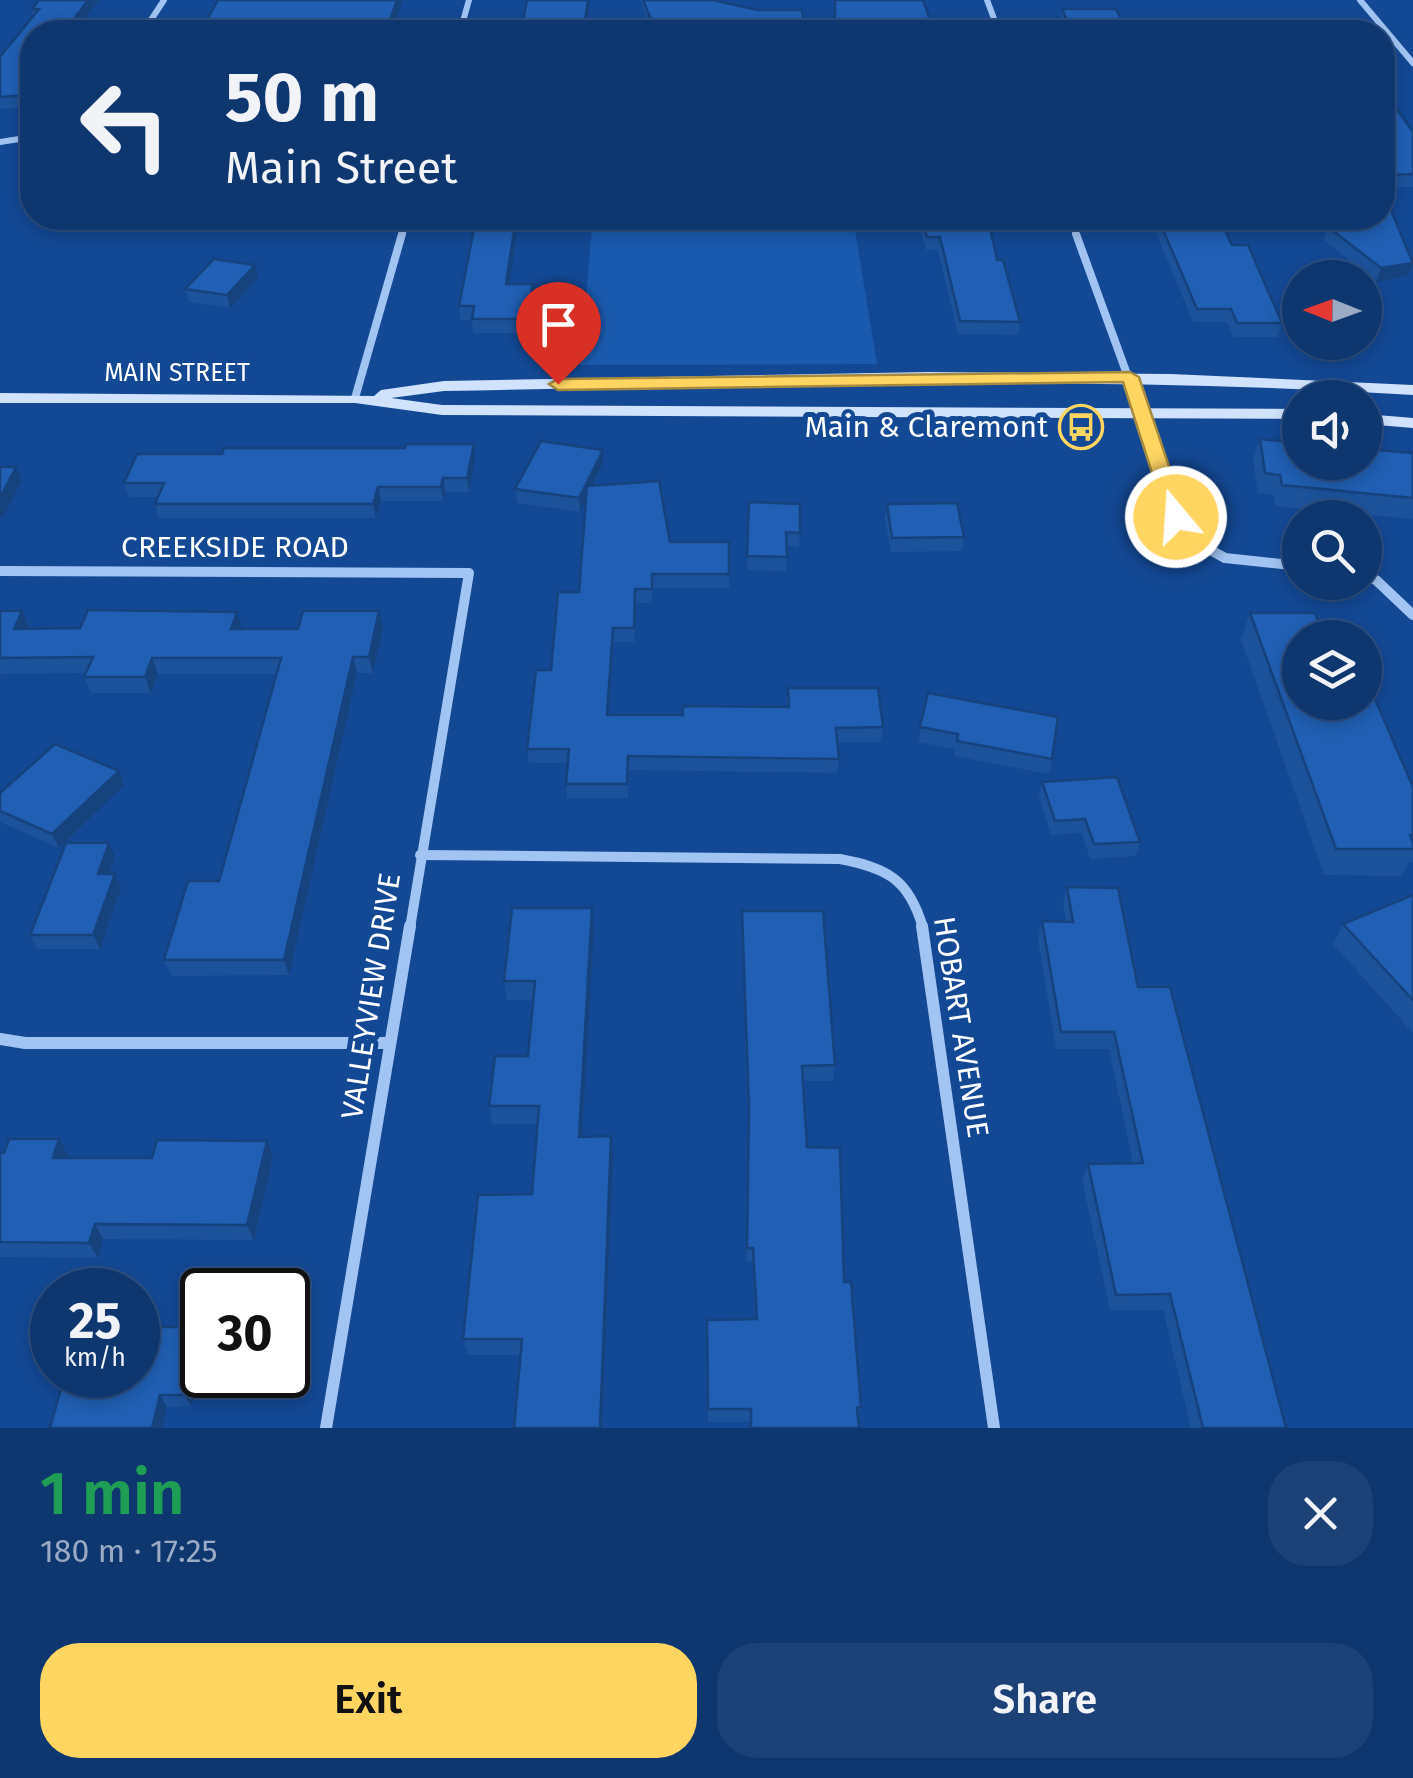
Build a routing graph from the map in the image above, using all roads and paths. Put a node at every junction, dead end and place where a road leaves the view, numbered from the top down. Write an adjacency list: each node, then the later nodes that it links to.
1 (1360, 0): 2 (street)
2 (1377, 20)
3 (1395, 42): 4 (street)
4 (1413, 63)
5 (403, 230): 10 (street)
6 (1075, 230): 7 (street)
7 (1130, 377): 8 (main road, MAIN STREET); 10 (main road, MAIN STREET); 11 (street)
8 (1413, 390)
9 (0, 398): 10 (main road, MAIN STREET)
10 (354, 398): 11 (main road, MAIN STREET)
11 (1142, 410): 12 (main road, MAIN STREET); 15 (street)
12 (1282, 414)
13 (1382, 420): 14 (main road)
14 (1413, 423)
15 (1282, 564)
16 (0, 571): 17 (street, CREEKSIDE ROAD)
17 (469, 573): 20 (street, VALLEYVIEW DRIVE)
18 (1382, 586): 19 (street)
19 (1413, 615)
20 (420, 855): 22 (street, VALLEYVIEW DRIVE); 24 (street, HOBART AVENUE)
21 (0, 1039): 22 (street)
22 (389, 1042): 23 (street, VALLEYVIEW DRIVE)
23 (326, 1428)
24 (994, 1428)

